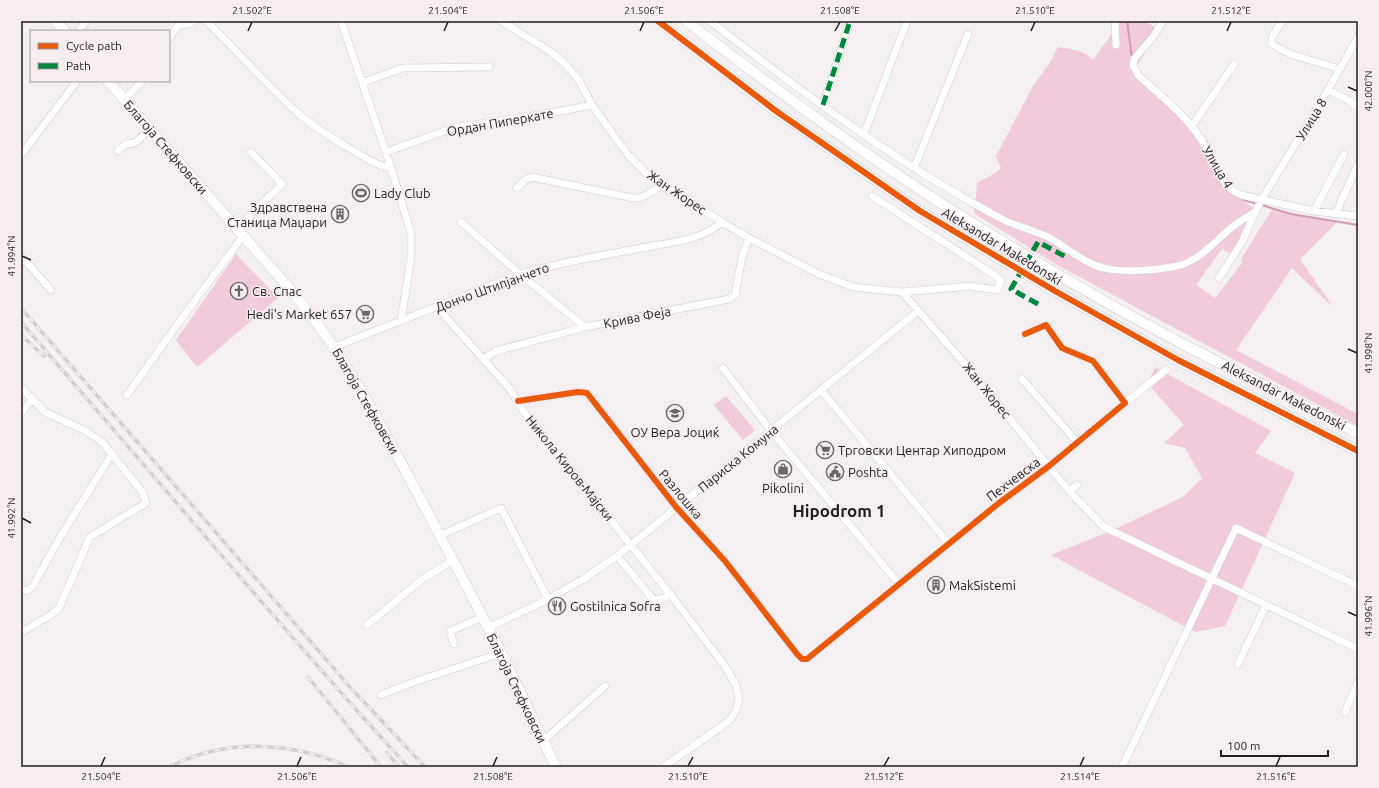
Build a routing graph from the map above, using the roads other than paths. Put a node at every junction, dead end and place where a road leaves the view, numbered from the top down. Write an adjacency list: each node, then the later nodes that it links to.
1 (56, 21): 16 (street)
2 (87, 21): 17 (street)
3 (194, 21): 15 (street)
4 (206, 21): 43 (street)
5 (341, 21): 28 (street)
6 (501, 21): 31 (street, Жан Жорес)
7 (658, 21): 83 (street, Aleksandar Makedonski)
8 (686, 21): 81 (street, Aleksandar Makedonski)
9 (710, 21): 32 (street)
10 (850, 21): 32 (street)
11 (907, 21): 36 (street)
12 (1115, 21): 21 (street)
13 (1164, 21): 34 (street, Улица 4)
14 (1282, 21): 24 (street)
15 (179, 23): 19 (street)
16 (64, 30)
17 (79, 30)
18 (968, 34): 44 (street)
19 (170, 36)
20 (1358, 37): 24 (street, Улица 8)
21 (1116, 44)
22 (1234, 64): 34 (street)
23 (489, 67): 28 (street)
24 (1340, 69): 29 (street, Улица 8)
25 (76, 82): 41 (street)
26 (109, 82): 30 (street, Благоја Стефковски)
27 (141, 82): 30 (street)
28 (362, 83): 39 (street)
29 (1328, 90): 33 (street); 48 (street, Улица 8)
30 (125, 99): 35 (street, Благоја Стефковски)
31 (592, 105): 39 (street, Ордан Пиперкате); 45 (street, Жан Жорес)
32 (823, 105): 36 (street)
33 (1358, 107)
34 (1192, 126): 48 (street, Улица 4)
35 (150, 129): 37 (street); 55 (street, Благоја Стефковски)
36 (864, 134): 44 (street)
37 (118, 151)
38 (251, 152): 55 (street)
39 (386, 152): 43 (street)
40 (1344, 154): 49 (street)
41 (21, 155)
42 (1358, 164): 51 (street)
43 (390, 168): 65 (street)
44 (914, 168): 50 (street)
45 (662, 186): 46 (street); 54 (street, Жан Жорес)
46 (517, 188)
47 (872, 196): 62 (street, Жан Жорес)
48 (1262, 200): 49 (street, Улица 4); 50 (street, Улица 8)
49 (1314, 211): 51 (street, Улица 4)
50 (1255, 212): 60 (street, Улица 8)
51 (1336, 213): 52 (street, Улица 4)
52 (1358, 216)
53 (461, 222): 59 (street)
54 (722, 222): 57 (street, Жан Жорес); 59 (street, Дончо Штипјанчето)
55 (237, 228): 56 (street, Благоја Стефковски)
56 (244, 236): 68 (street, Благоја Стефковски); 75 (street)
57 (749, 238): 62 (street, Жан Жорес); 66 (street, Крива Феја)
58 (21, 256): 61 (street)
59 (520, 274): 63 (street, Дончо Штипјанчето); 66 (street)
60 (1220, 278)
61 (51, 290)
62 (902, 292): 64 (street, Жан Жорес)
63 (437, 307): 65 (street, Дончо Штипјанчето); 69 (street, Никола Киров-Мајски)
64 (918, 310): 74 (street, Париска Комуна); 85 (street, Жан Жорес)
65 (400, 321): 68 (street, Дончо Штипјанчето)
66 (585, 328): 69 (street, Крива Феја)
67 (1025, 334): 78 (street)
68 (334, 347): 89 (street, Благоја Стефковски)
69 (483, 358): 77 (street, Никола Киров-Мајски)
70 (723, 368): 80 (street)
71 (1166, 370): 78 (street, Пехчевска)
72 (1022, 379): 82 (street)
73 (21, 388): 76 (street)
74 (821, 390): 80 (street, Париска Комуна); 90 (street)
75 (127, 396)
76 (32, 400): 79 (street); 84 (street)
77 (518, 401): 88 (street, Разлошка); 91 (street, Никола Киров-Мајски)
78 (1125, 403): 82 (street, Пехчевска)
79 (21, 413)
80 (771, 431): 88 (street, Париска Комуна); 95 (street)
81 (1358, 432)
82 (1077, 442): 85 (street, Пехчевска)
83 (1358, 451)
84 (112, 454): 97 (street); 104 (street)
85 (1049, 466): 87 (street, Жан Жорес); 90 (street, Пехчевска)
86 (1077, 485): 87 (street)
87 (1069, 491): 94 (street, Жан Жорес)
88 (676, 507): 91 (street, Париска Комуна); 108 (street, Разлошка)
89 (441, 535): 93 (street, Благоја Стефковски); 99 (street)
90 (949, 544): 95 (street, Пехчевска)
91 (632, 545): 92 (street, Париска Комуна); 98 (street, Никола Киров-Мајски)
92 (616, 556): 98 (street); 99 (street, Париска Комуна)
93 (453, 560): 101 (street, Благоја Стефковски); 102 (street)
94 (1212, 579): 96 (street); 100 (street); 117 (street)
95 (900, 585): 108 (street, Пехчевска)
96 (1358, 586)
97 (21, 589)
98 (670, 594): 116 (street, Никола Киров-Мајски)
99 (548, 599): 103 (street, Париска Комуна)
100 (1266, 606): 106 (street); 109 (street)
101 (483, 617): 103 (street, Благоја Стефковски); 105 (street)
102 (367, 625)
103 (488, 628): 107 (street, Благоја Стефковски)
104 (22, 632)
105 (454, 644)
106 (1358, 650)
107 (502, 653): 112 (street); 114 (street, Благоја Стефковски)
108 (807, 659)
109 (1238, 664)
110 (1358, 682): 113 (street)
111 (606, 686): 114 (street)
112 (381, 695)
113 (1344, 712)
114 (543, 741): 115 (street, Благоја Стефковски)
115 (556, 767)
116 (663, 767)
117 (1122, 767)

